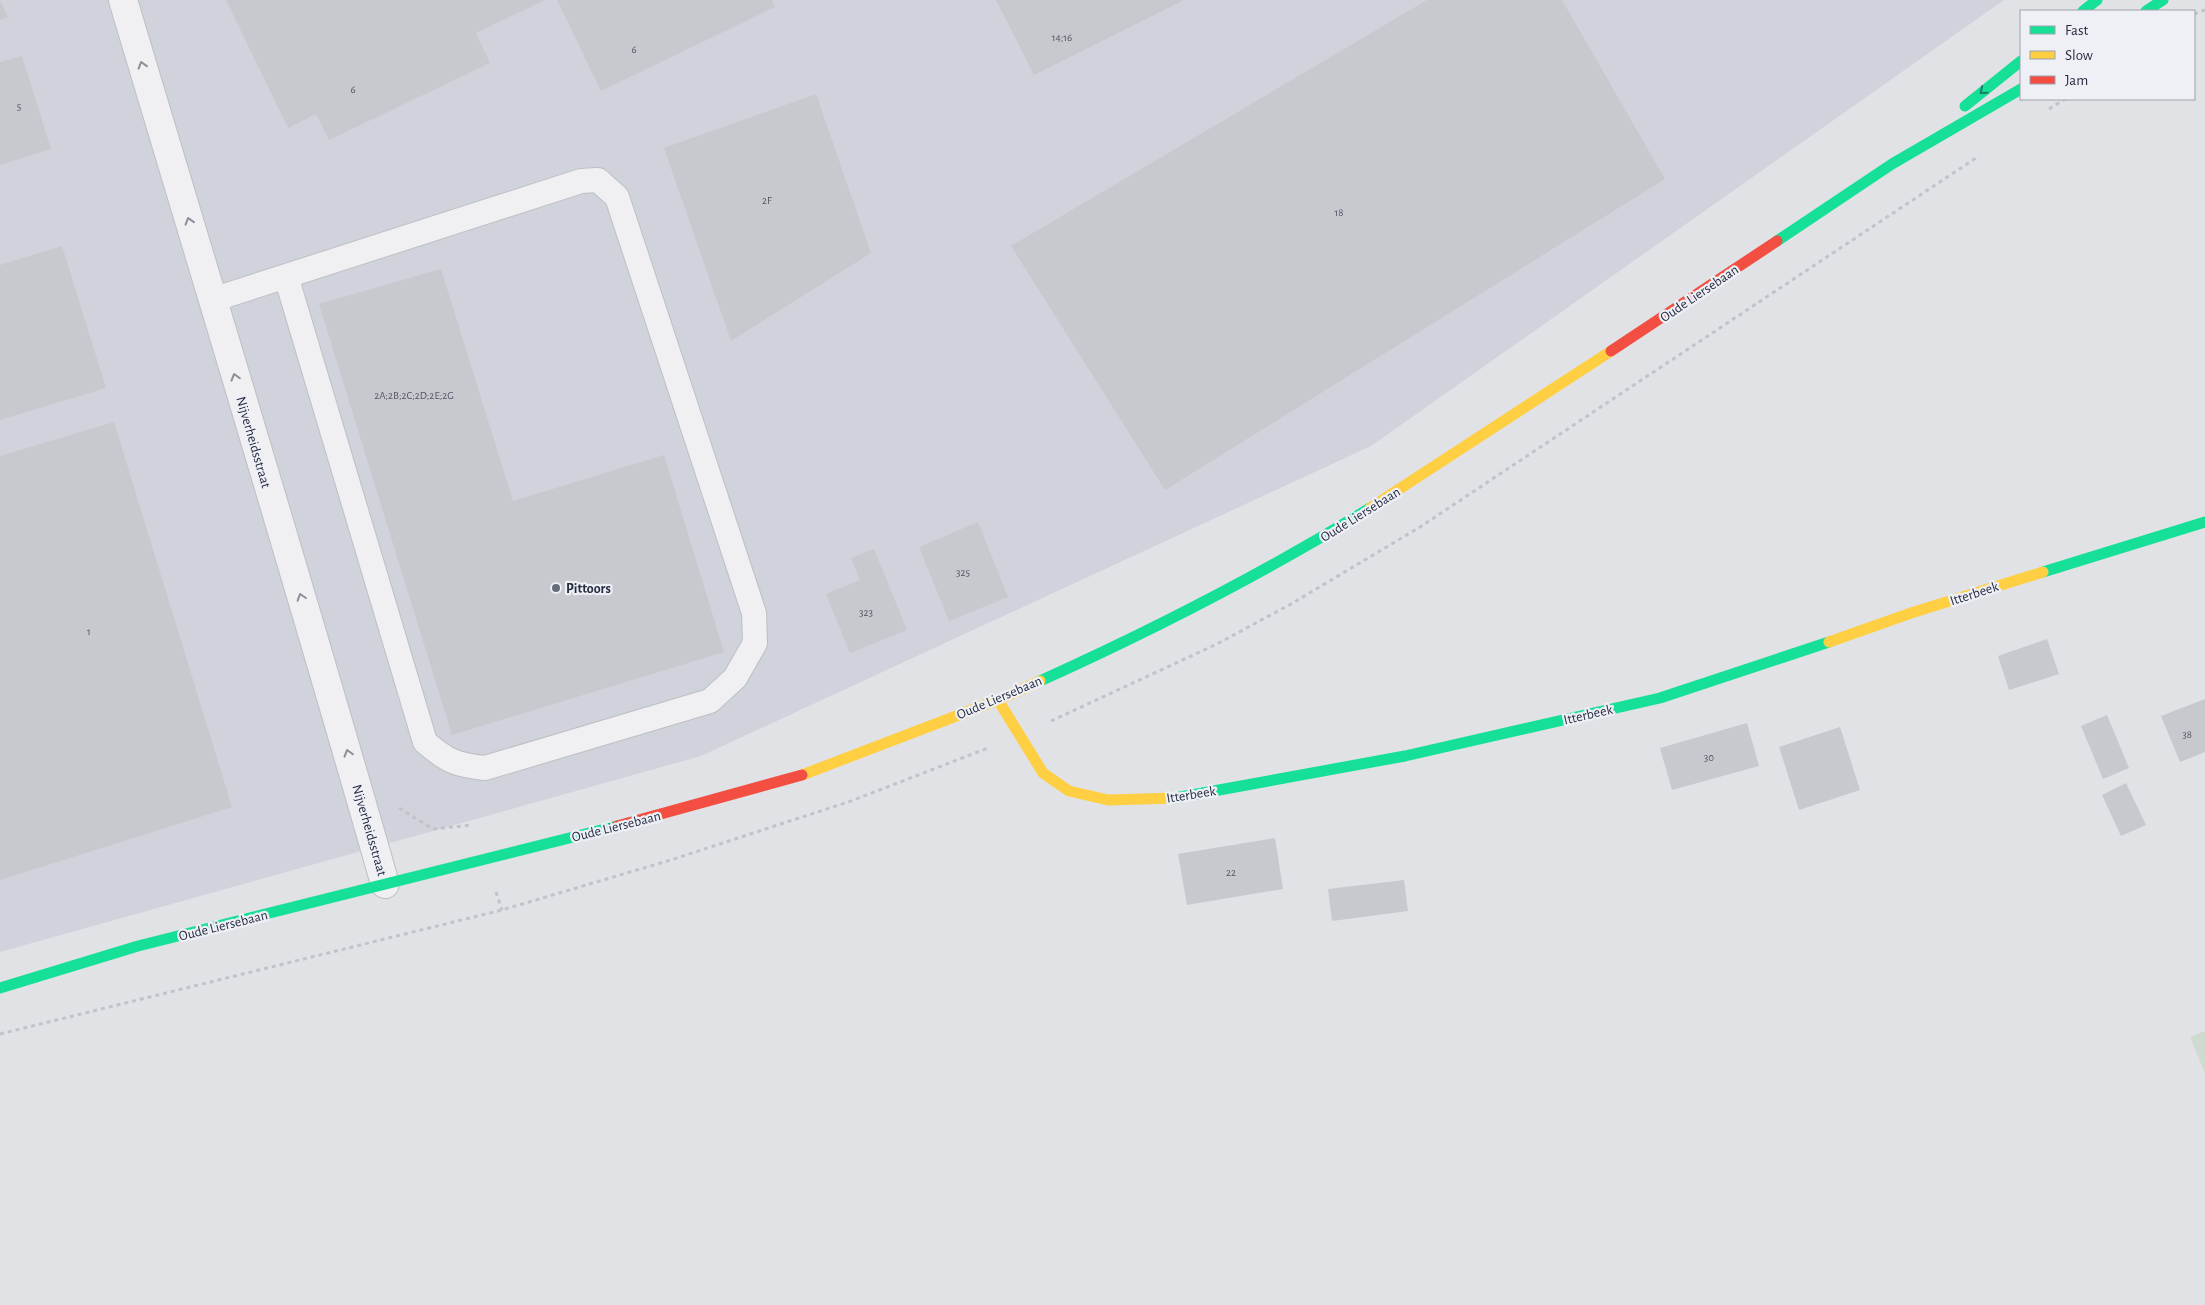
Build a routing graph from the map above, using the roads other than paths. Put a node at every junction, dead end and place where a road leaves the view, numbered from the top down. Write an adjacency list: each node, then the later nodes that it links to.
1 (123, 0): 10 (street, Nijverheidsstraat, one-way to 1)
2 (2097, 0): 4 (main road)
3 (2163, 0): 5 (main road)
4 (2084, 10)
5 (2148, 10)
6 (2020, 62): 8 (main road, Oude Liersebaan, one-way to 8)
7 (2020, 90): 8 (main road, Oude Liersebaan)
8 (1892, 164): 12 (main road, Oude Liersebaan)
9 (286, 276): 9 (lane); 10 (lane)
10 (212, 300): 13 (street, Nijverheidsstraat, one-way to 10)
11 (2205, 522): 12 (main road, Itterbeek)
12 (998, 700): 13 (main road, Oude Liersebaan)
13 (385, 884): 14 (main road, Oude Liersebaan)
14 (0, 988)

